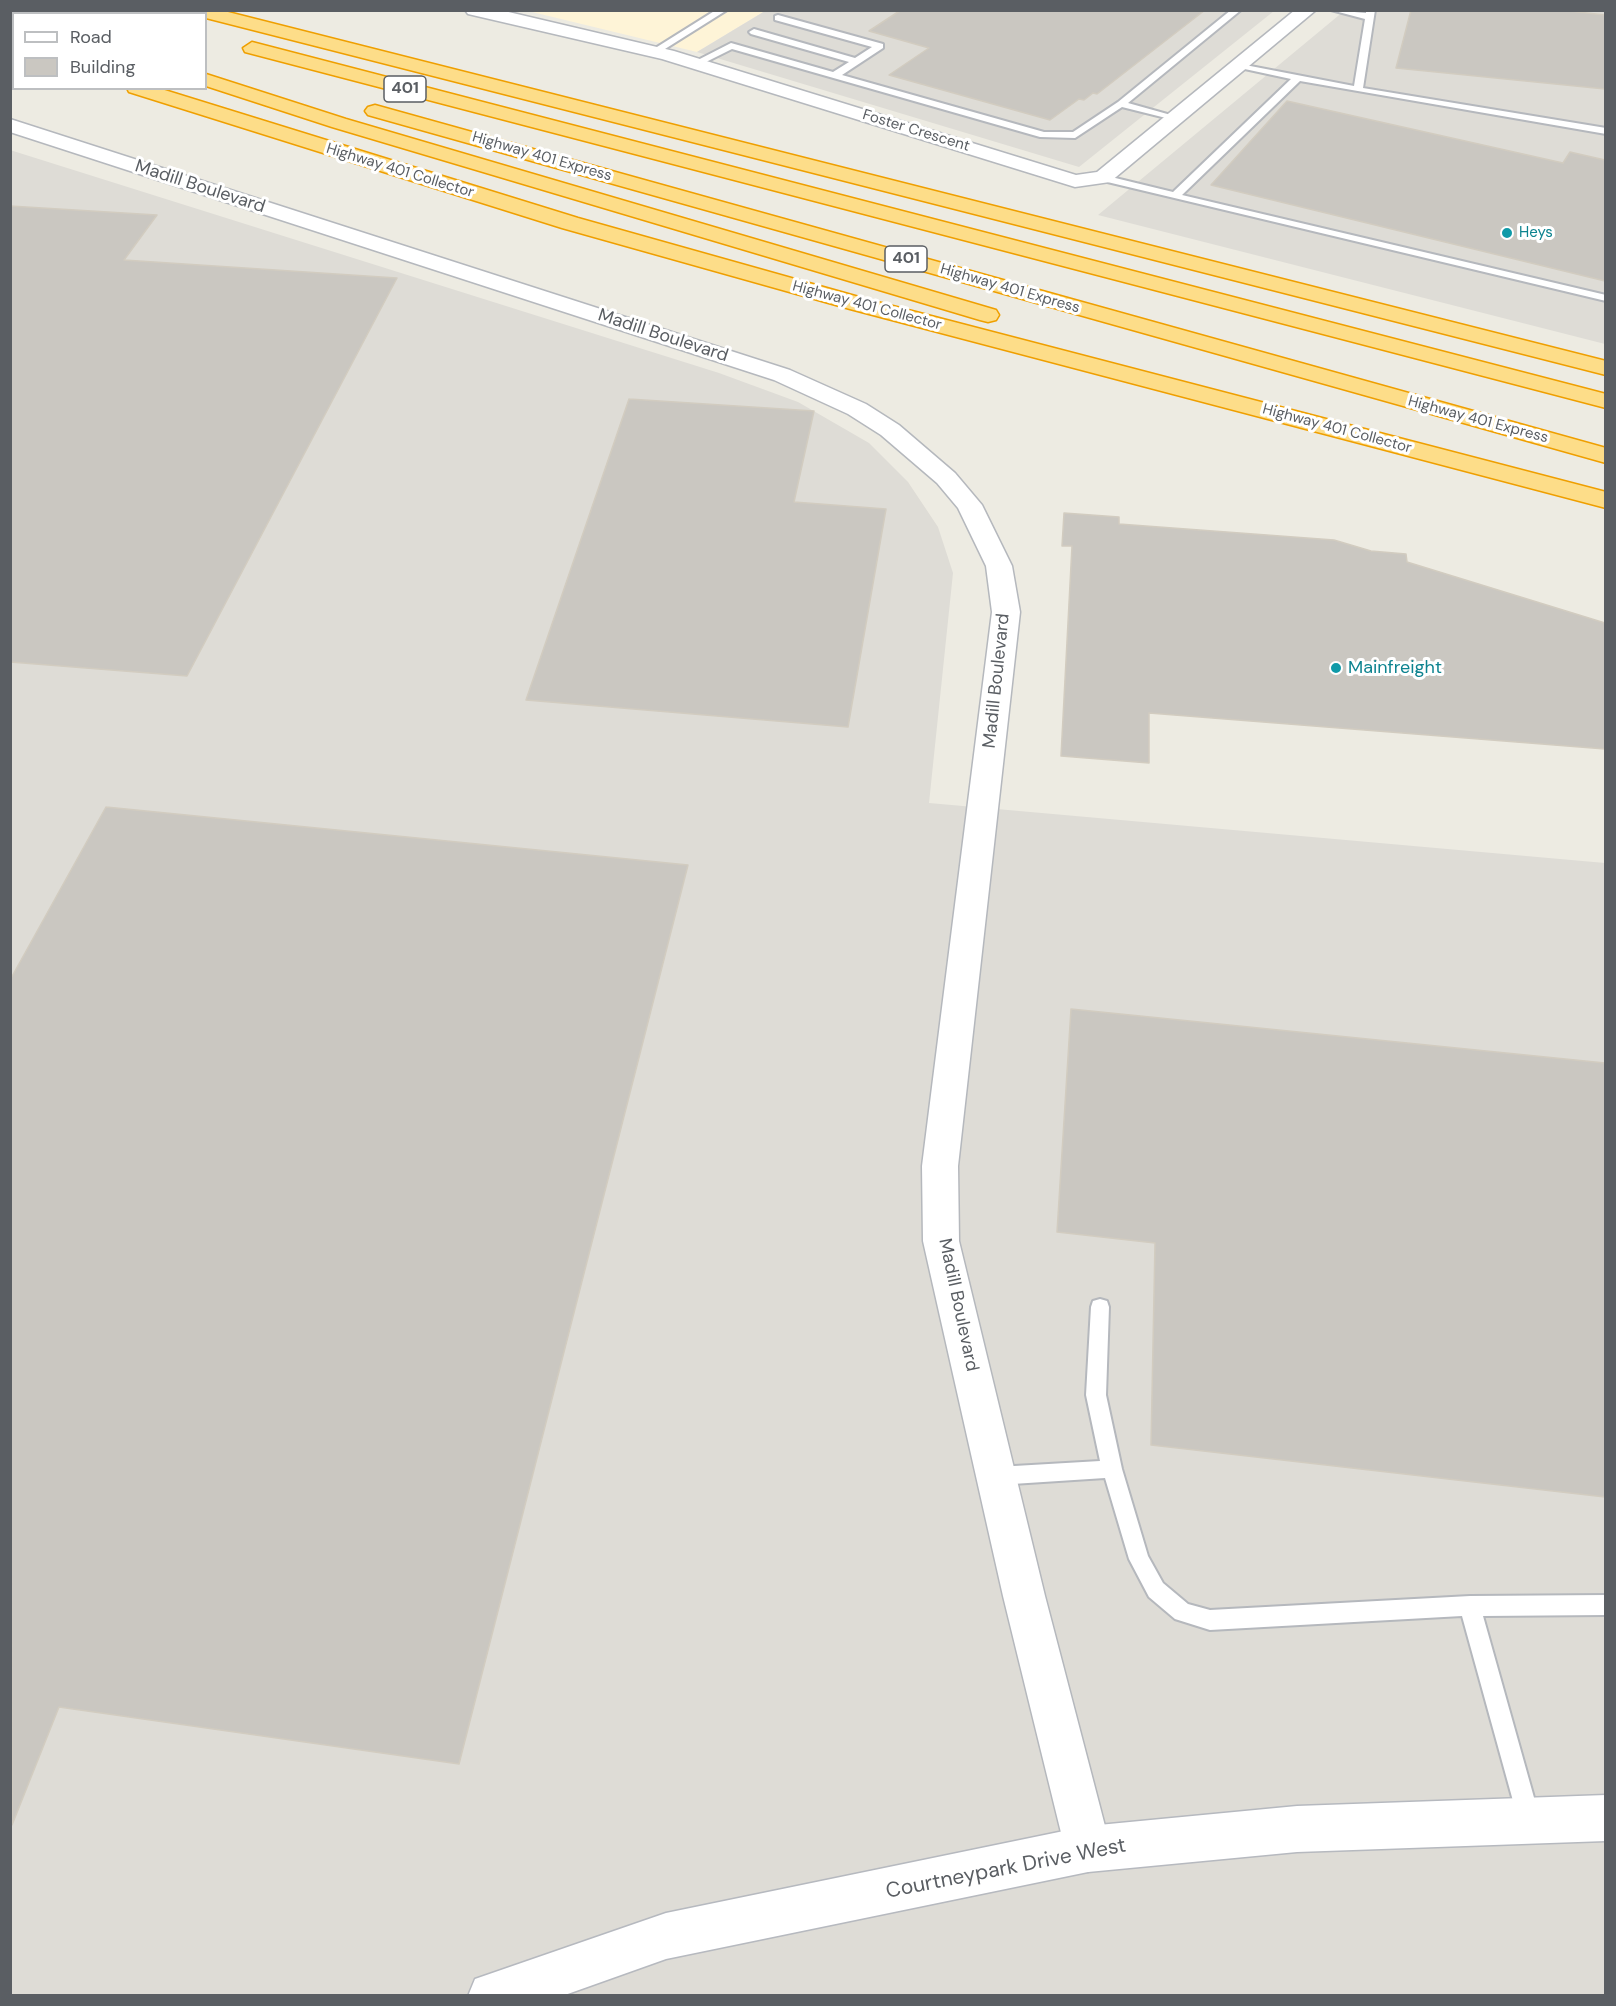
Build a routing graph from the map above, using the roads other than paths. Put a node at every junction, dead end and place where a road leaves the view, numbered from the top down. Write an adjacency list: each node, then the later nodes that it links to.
1 (474, 10): 13 (street, Foster Crescent)
2 (723, 10): 13 (lane)
3 (789, 10): 9 (lane)
4 (1237, 10): 25 (lane)
5 (1307, 10): 17 (street)
6 (1335, 10): 8 (lane)
7 (207, 13): 32 (highway, 401)
8 (1371, 14): 23 (lane)
9 (778, 18): 10 (lane); 14 (lane)
10 (754, 32): 12 (lane); 14 (lane)
11 (228, 42): 33 (highway, Highway 401 Express / 401)
12 (731, 46): 15 (lane); 18 (lane)
13 (654, 52): 15 (street, Foster Crescent)
14 (856, 61): 18 (lane)
15 (697, 63): 29 (street, Foster Crescent)
16 (207, 65): 34 (highway, Highway 401 Express / 401)
17 (1243, 66): 19 (lane); 26 (street)
18 (834, 76): 25 (lane)
19 (1298, 77): 23 (lane); 30 (lane)
20 (207, 80): 35 (highway)
21 (133, 90): 24 (highway)
22 (142, 90): 24 (highway, Highway 401 Collector)
23 (1358, 90): 28 (lane)
24 (172, 100): 35 (highway, Highway 401 Collector)
25 (1121, 104): 26 (lane)
26 (1175, 118): 29 (street)
27 (10, 125): 38 (street, Madill Boulevard)
28 (1605, 131)
29 (1103, 178): 30 (lane)
30 (1176, 196): 31 (lane)
31 (1605, 298)
32 (1605, 368)
33 (1605, 401)
34 (1605, 456)
35 (1605, 499)
36 (1100, 1307): 37 (lane)
37 (1112, 1469): 38 (lane); 40 (lane)
38 (996, 1476): 43 (street, Madill Boulevard)
39 (1605, 1605): 40 (lane)
40 (1470, 1606): 42 (lane)
41 (1605, 1818): 42 (street, Courtneypark Drive West)
42 (1530, 1821): 43 (street, Courtneypark Drive West)
43 (1088, 1849): 44 (street, Courtneypark Drive West)
44 (492, 1995)

